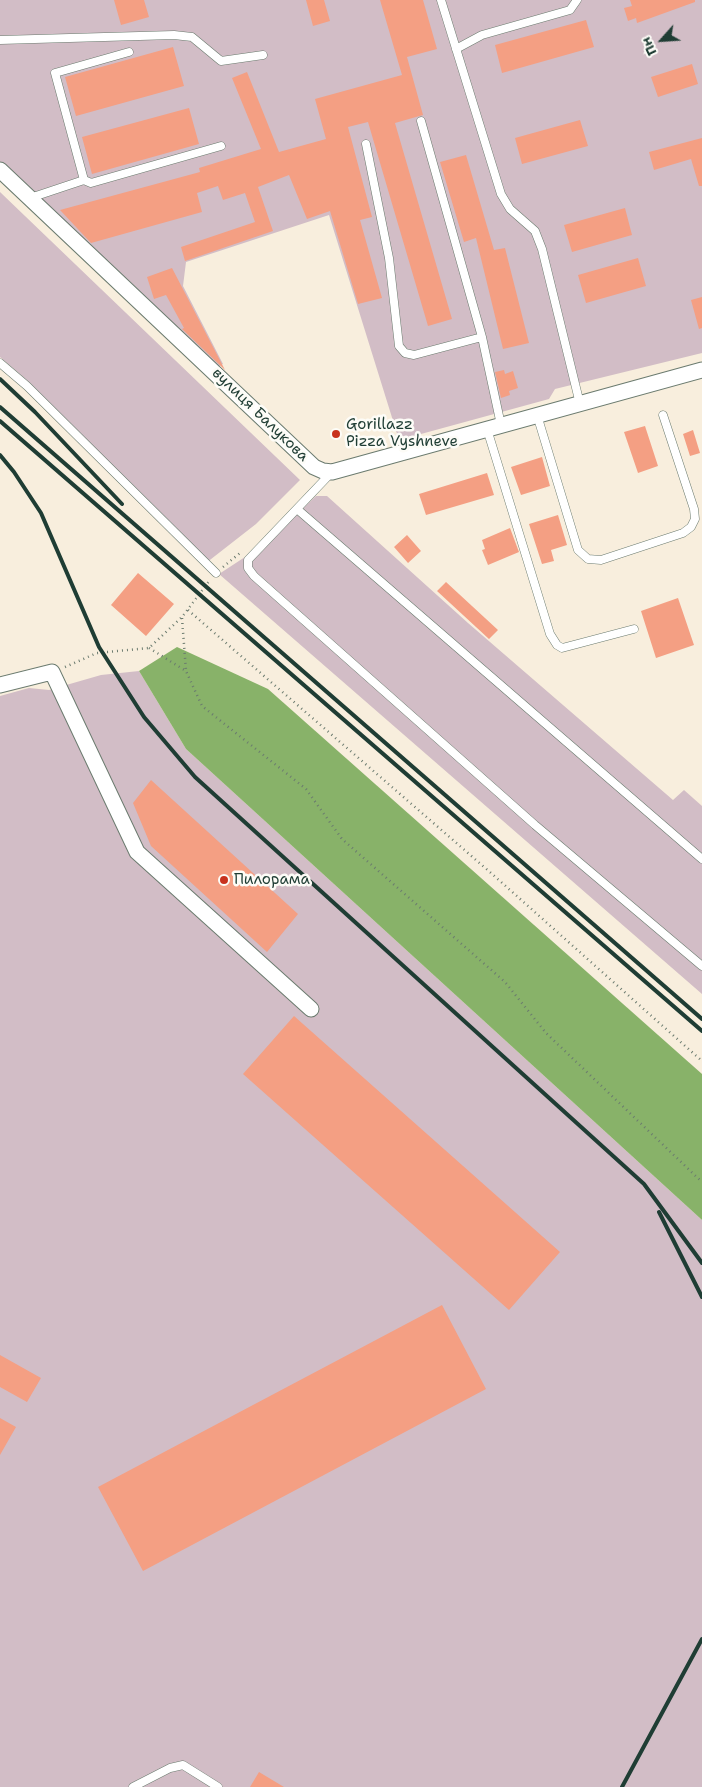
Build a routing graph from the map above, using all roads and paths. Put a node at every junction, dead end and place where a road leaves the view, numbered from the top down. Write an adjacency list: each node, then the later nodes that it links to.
1 (441, 0): 4 (lane)
2 (577, 0): 4 (lane)
3 (0, 40): 6 (lane)
4 (456, 49): 16 (lane)
5 (129, 52): 11 (lane)
6 (263, 55)
7 (421, 121): 13 (lane)
8 (366, 144): 13 (lane)
9 (221, 146): 11 (lane)
10 (0, 170): 12 (street, вулиця Балукова)
11 (84, 180): 12 (lane)
12 (28, 198): 20 (street, вулиця Балукова)
13 (482, 337): 19 (lane)
14 (0, 363): 23 (lane)
15 (702, 370): 16 (street)
16 (580, 404): 17 (street)
17 (537, 415): 18 (lane); 19 (street)
18 (663, 415)
19 (494, 427): 20 (street); 26 (lane)
20 (332, 472): 21 (lane)
21 (297, 509): 31 (lane); 32 (lane)
22 (246, 547): 23 (path)
23 (216, 573): 24 (path)
24 (188, 610): 25 (path); 34 (path)
25 (182, 618): 27 (path); 28 (path)
26 (634, 629)
27 (150, 648): 28 (path); 29 (path)
28 (186, 671): 35 (path)
29 (52, 672): 30 (street); 33 (street)
30 (0, 685)
31 (702, 859)
32 (702, 966)
33 (311, 1010)
34 (702, 1061)
35 (702, 1182)
36 (133, 1787): 37 (lane)
37 (218, 1787)

